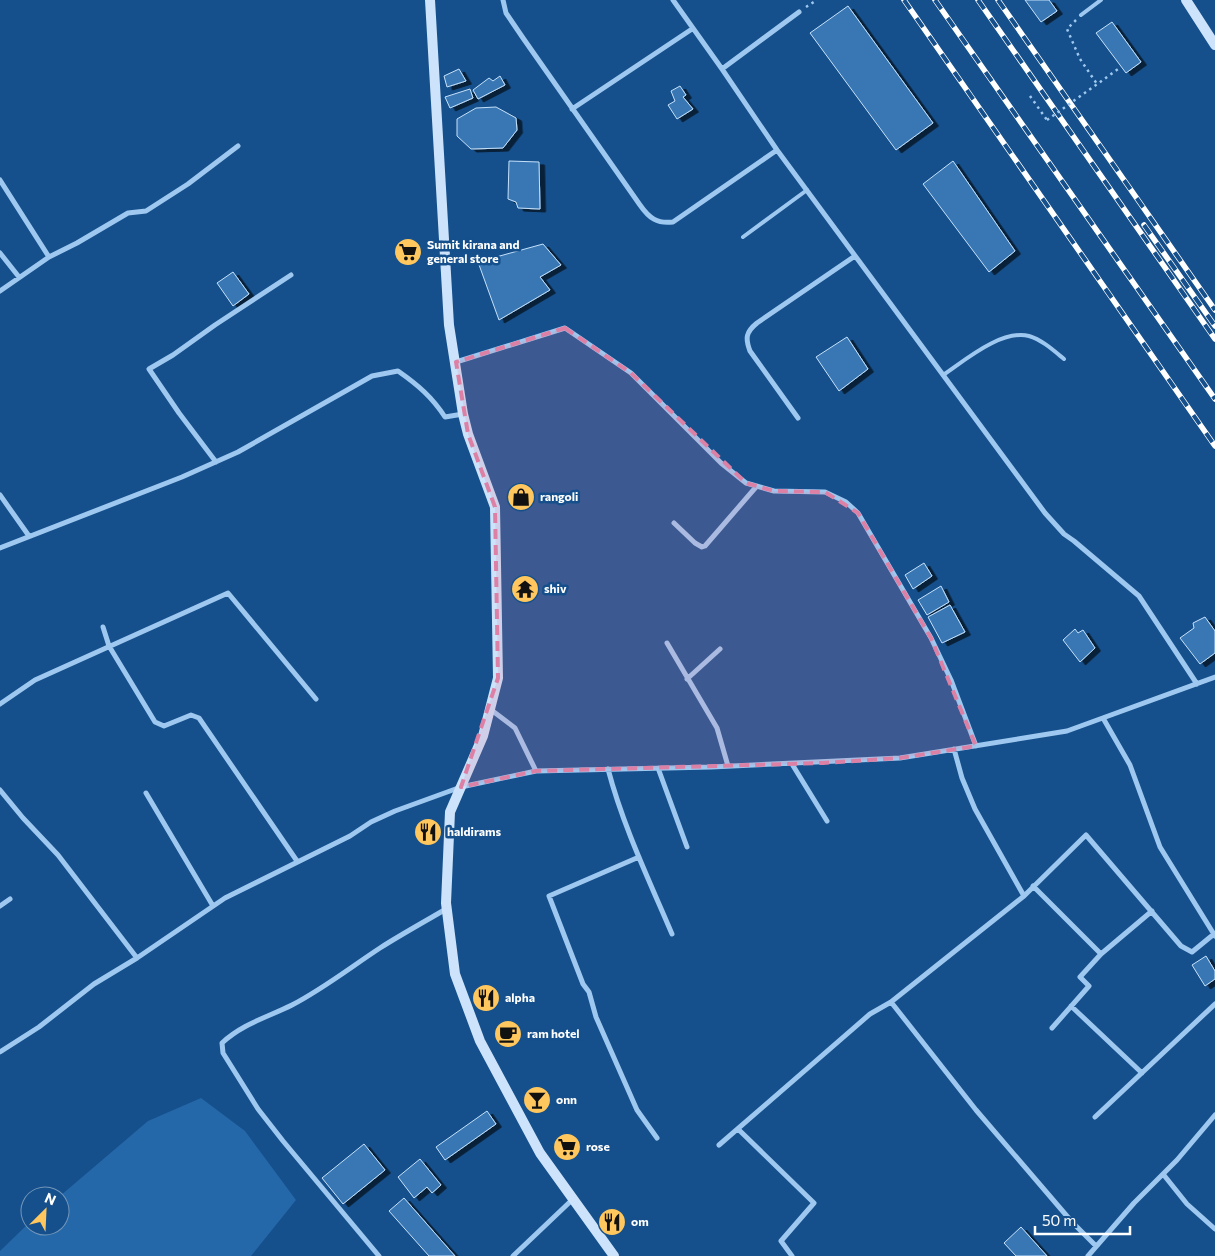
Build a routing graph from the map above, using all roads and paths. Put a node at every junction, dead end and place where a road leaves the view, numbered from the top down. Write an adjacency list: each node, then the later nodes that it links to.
1 (430, 0): 28 (main road)
2 (503, 0): 15 (street)
3 (673, 0): 9 (street)
4 (817, 0): 7 (path)
5 (1101, 0): 8 (lane)
6 (1186, 0): 10 (main road)
7 (799, 12): 12 (street)
8 (1081, 16): 13 (path)
9 (692, 29): 12 (street); 15 (street)
10 (1214, 40)
11 (1121, 67): 13 (path, bridge)
12 (722, 69): 17 (street)
13 (1097, 84): 14 (path, bridge)
14 (1030, 96)
15 (572, 109): 17 (street)
16 (238, 146): 23 (street)
17 (777, 150): 19 (street)
18 (0, 180): 23 (street)
19 (806, 190): 20 (lane); 22 (street)
20 (743, 237)
21 (0, 253): 25 (street)
22 (855, 256): 29 (street); 31 (street)
23 (49, 257): 25 (street)
24 (291, 275): 32 (street)
25 (19, 278): 26 (street)
26 (0, 290)
27 (1064, 359): 29 (lane)
28 (456, 362): 30 (main road); 33 (street)
29 (943, 375): 44 (street)
30 (463, 414): 32 (street); 47 (main road)
31 (798, 418)
32 (216, 462): 36 (street)
33 (756, 487): 35 (street); 49 (street)
34 (0, 495): 36 (street)
35 (674, 522)
36 (30, 536): 37 (street)
37 (0, 548)
38 (103, 627): 40 (street)
39 (667, 643): 43 (street)
40 (109, 646): 45 (street); 46 (street); 62 (street)
41 (720, 649): 43 (street)
42 (1215, 677): 44 (street)
43 (687, 679): 52 (street)
44 (1197, 684): 48 (street)
45 (316, 698)
46 (0, 704)
47 (490, 709): 55 (street); 56 (main road)
48 (1103, 718): 49 (street); 71 (street)
49 (976, 746): 50 (street)
50 (954, 749): 51 (street); 64 (street)
51 (792, 764): 52 (street); 59 (street)
52 (728, 766): 54 (street)
53 (608, 768): 54 (street); 55 (street); 61 (street)
54 (658, 768): 60 (street)
55 (536, 771): 56 (street)
56 (461, 787): 62 (street); 68 (main road)
57 (0, 790): 73 (street)
58 (146, 793): 67 (street)
59 (827, 821)
60 (687, 847)
61 (639, 857): 70 (street); 83 (street)
62 (297, 861): 67 (street)
63 (1033, 886): 64 (street); 69 (street); 72 (street)
64 (1024, 896): 74 (street)
65 (10, 899): 66 (street)
66 (0, 906)
67 (213, 906): 73 (street)
68 (447, 909): 86 (main road); 89 (street)
69 (1152, 911): 71 (street); 72 (street)
70 (672, 934)
71 (1215, 935)
72 (1100, 954): 76 (street)
73 (137, 958): 78 (street)
74 (891, 1002): 82 (street); 88 (street)
75 (1215, 1004): 79 (street)
76 (1071, 1006): 77 (street); 79 (street)
77 (1052, 1028)
78 (0, 1052)
79 (1142, 1073): 81 (street)
80 (1215, 1115): 85 (street)
81 (1095, 1117)
82 (738, 1129): 84 (street); 92 (street)
83 (657, 1138)
84 (719, 1145)
85 (1163, 1174): 87 (street); 88 (street)
86 (573, 1198): 90 (street); 91 (main road)
87 (1215, 1229)
88 (1096, 1246): 93 (street)
89 (380, 1256)
90 (513, 1256)
91 (614, 1256)
92 (792, 1256)
93 (1088, 1256)

